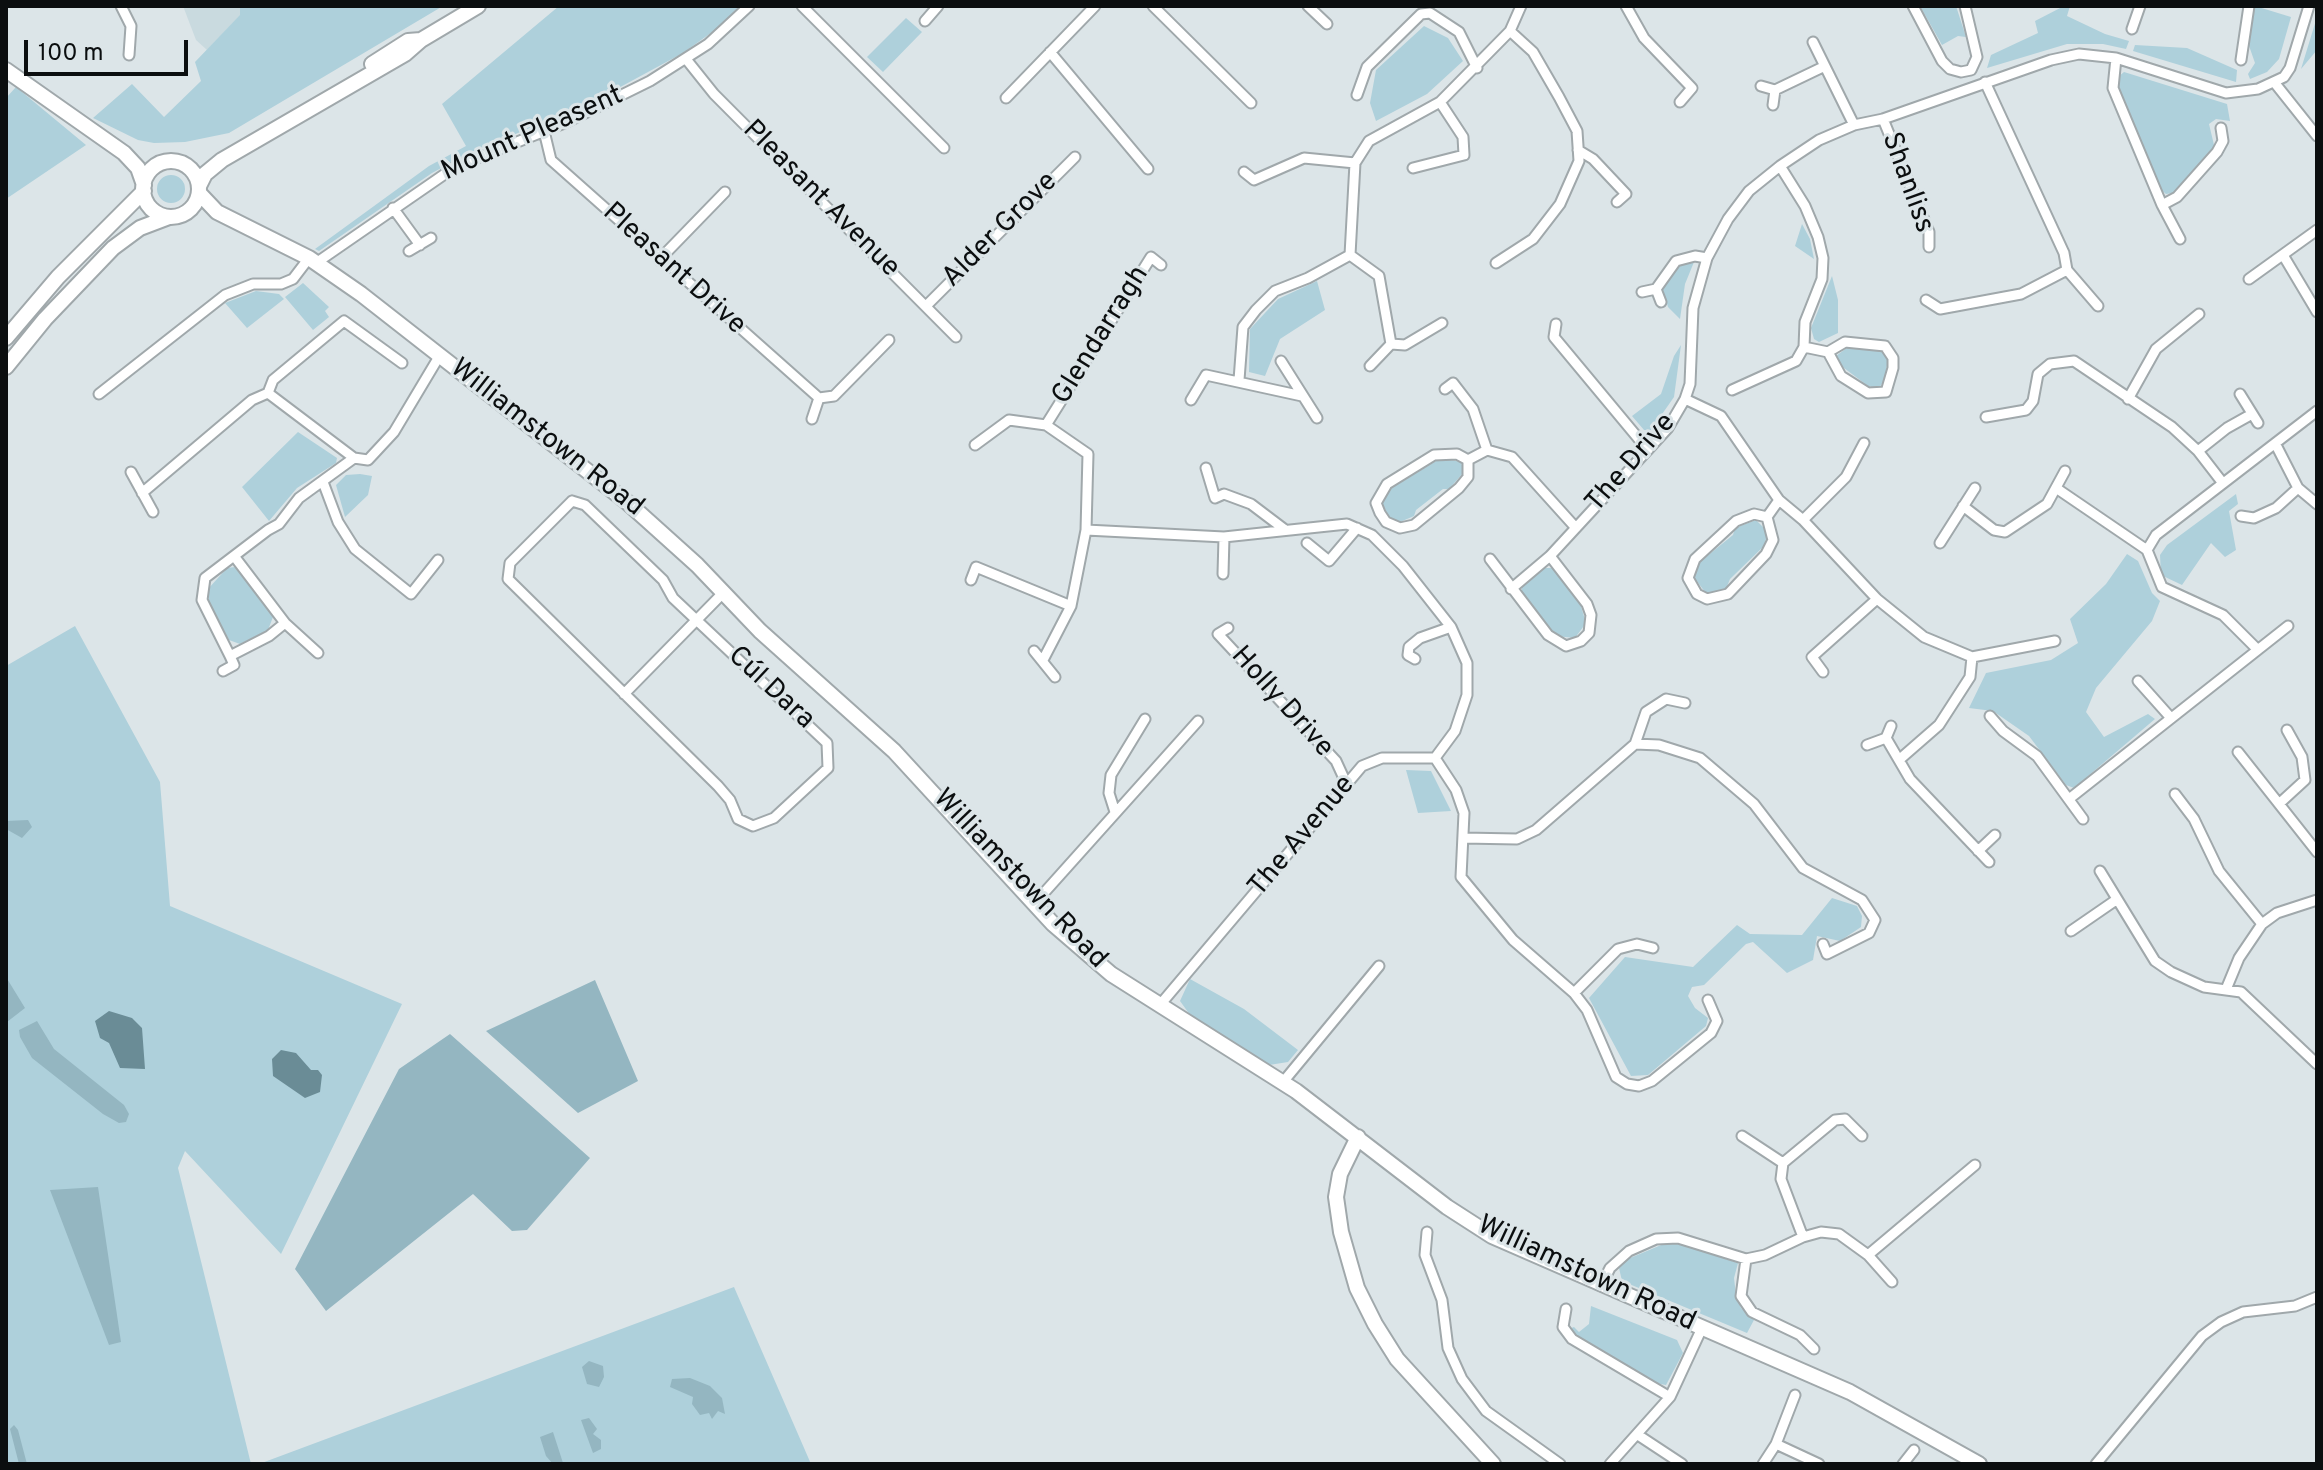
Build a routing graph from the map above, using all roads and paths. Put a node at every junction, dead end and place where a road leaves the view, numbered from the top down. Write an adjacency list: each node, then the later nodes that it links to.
1 (121, 6): 24 (street)
2 (478, 6): 48 (street)
3 (749, 6): 26 (street, Mount Pleasent)
4 (802, 6): 49 (street)
5 (938, 6): 18 (street)
6 (1095, 6): 23 (street)
7 (1153, 6): 40 (street)
8 (1308, 6): 19 (street)
9 (1521, 6): 21 (street)
10 (1626, 6): 39 (street)
11 (1913, 6): 31 (street)
12 (1965, 6): 31 (street)
13 (2140, 6): 20 (street)
14 (2249, 6): 27 (street)
15 (2294, 6): 16 (street)
16 (2308, 8): 32 (street)
17 (1418, 10): 29 (street); 36 (street)
18 (925, 21)
19 (1327, 24)
20 (2132, 29)
21 (1510, 31): 29 (street); 50 (street)
22 (1813, 42): 28 (street)
23 (1050, 52): 37 (street); 56 (street)
24 (129, 55)
25 (2116, 58): 32 (street, The Drive); 33 (street, The Drive); 62 (street)
26 (686, 59): 45 (street, Mount Pleasent); 85 (street, Pleasant Avenue)
27 (2241, 60)
28 (1823, 67): 35 (street); 43 (street)
29 (1477, 68): 38 (street)
30 (6, 70): 47 (street)
31 (1971, 70): 33 (street)
32 (2274, 82): 46 (street)
33 (1981, 83): 42 (street, The Drive); 79 (street)
34 (1761, 86): 35 (street)
35 (1775, 90): 41 (street)
36 (1357, 95)
37 (1006, 98)
38 (1440, 102): 53 (street); 55 (street)
39 (1680, 102)
40 (1251, 103)
41 (1773, 105)
42 (1883, 119): 43 (street, The Drive); 70 (street, Shanliss)
43 (1854, 125): 54 (street, The Drive)
44 (2221, 128): 62 (street)
45 (544, 131): 63 (street, Mount Pleasent); 75 (street, Pleasant Drive)
46 (2317, 136)
47 (116, 146): 52 (street); 58 (street)
48 (240, 148): 52 (street); 59 (street)
49 (944, 148)
50 (1578, 150): 61 (street); 77 (street)
51 (1075, 157): 85 (street, Alder Grove)
52 (175, 162): 58 (street); 59 (street)
53 (1355, 163): 57 (street); 72 (street)
54 (1780, 166): 74 (street, The Drive); 97 (street)
55 (1413, 168)
56 (1148, 169)
57 (1244, 172)
58 (144, 188): 64 (street); 94 (street)
59 (199, 189): 64 (street); 65 (street, Williamstown Road)
60 (725, 192): 75 (street)
61 (1617, 202)
62 (2162, 205): 68 (street)
63 (393, 208): 69 (street); 76 (street, Mount Pleasent)
64 (176, 215): 65 (street, Williamstown Road); 103 (street)
65 (228, 218): 76 (street, Williamstown Road)
66 (2317, 230): 73 (street)
67 (431, 238): 69 (street)
68 (2180, 239)
69 (420, 245): 71 (street)
70 (1929, 247)
71 (409, 251)
72 (1350, 255): 96 (street); 104 (street)
73 (2283, 255): 80 (street); 87 (street)
74 (1707, 258): 81 (street); 112 (street, The Drive)
75 (659, 260): 111 (street, Pleasant Drive)
76 (312, 261): 99 (street, Williamstown Road); 108 (street, Mount Pleasent)
77 (1496, 263)
78 (1161, 265): 119 (street, Glendarragh)
79 (2067, 270): 83 (street); 86 (street)
80 (2249, 279)
81 (1656, 289): 82 (street); 84 (street)
82 (1642, 292)
83 (1926, 300)
84 (1661, 302)
85 (926, 306): 91 (street, Pleasant Avenue)
86 (2098, 306)
87 (2317, 312)
88 (2199, 314): 113 (street)
89 (1442, 323): 96 (street)
90 (1556, 324): 93 (street)
91 (956, 337)
92 (1539, 337): 93 (street)
93 (1554, 337): 124 (street)
94 (6, 338)
95 (889, 340): 111 (street)
96 (1391, 344): 102 (street)
97 (1804, 347): 98 (street); 106 (street)
98 (1828, 352): 98 (street)
99 (440, 355): 126 (street); 159 (street, Williamstown Road)
100 (1281, 361): 110 (street)
101 (402, 363): 107 (street)
102 (1370, 366)
103 (6, 367)
104 (1239, 380): 110 (street); 114 (street)
105 (1445, 389): 123 (street)
106 (1732, 390)
107 (268, 393): 126 (street); 136 (street)
108 (99, 394)
109 (2240, 394): 125 (street)
110 (1302, 396): 117 (street)
111 (819, 398): 118 (street)
112 (1685, 399): 124 (street, The Drive); 137 (street)
113 (2128, 399): 116 (street); 125 (street)
114 (1191, 400)
115 (2317, 411): 122 (street)
116 (1986, 417)
117 (1317, 418)
118 (812, 419)
119 (1046, 425): 121 (street); 147 (street)
120 (1864, 443): 143 (street)
121 (975, 445)
122 (2276, 445): 132 (street); 135 (street)
123 (1487, 450): 127 (street); 145 (street)
124 (1648, 450): 145 (street, The Drive)
125 (2198, 451): 132 (street)
126 (354, 458): 131 (street)
127 (1468, 460): 127 (street)
128 (1206, 468): 146 (street)
129 (2065, 471): 134 (street)
130 (131, 472): 136 (street)
131 (323, 482): 152 (street); 155 (street)
132 (2222, 482): 151 (street)
133 (1975, 488): 139 (street)
134 (2056, 488): 139 (street); 151 (street)
135 (2298, 488): 138 (street); 141 (street)
136 (142, 493): 140 (street)
137 (1779, 500): 142 (street); 143 (street)
138 (2317, 504)
139 (1963, 506): 150 (street)
140 (153, 512)
141 (2241, 516)
142 (1767, 517): 142 (street)
143 (1803, 520): 160 (street)
144 (1357, 528): 146 (street); 149 (street); 165 (street)
145 (1576, 528): 153 (street, The Drive)
146 (1284, 529): 148 (street)
147 (1086, 530): 148 (street); 161 (street)
148 (1224, 537): 156 (street)
149 (1307, 543)
150 (1940, 543)
151 (2147, 550): 168 (street)
152 (234, 556): 163 (street); 171 (street)
153 (1550, 556): 158 (street, The Drive); 158 (street)
154 (1490, 559): 158 (street)
155 (438, 560)
156 (1223, 574)
157 (971, 580): 161 (street)
158 (1511, 589)
159 (723, 593): 162 (street); 207 (street, Williamstown Road)
160 (1877, 599): 172 (street); 176 (street)
161 (1071, 606): 174 (street)
162 (697, 620): 179 (street); 179 (street, Cúl Dara); 179 (street, Cúl Dara)
163 (285, 623): 170 (street); 171 (street)
164 (2288, 626): 168 (street)
165 (1451, 627): 173 (street); 191 (street)
166 (1228, 628): 193 (street, Holly Drive)
167 (2055, 641): 172 (street)
168 (2257, 649): 182 (street)
169 (1034, 651): 174 (street)
170 (318, 653)
171 (230, 656): 175 (street)
172 (1972, 657): 192 (street)
173 (1415, 659)
174 (1043, 660): 177 (street)
175 (223, 671)
176 (1823, 672)
177 (1055, 677)
178 (2138, 681): 182 (street)
179 (624, 694)
180 (1685, 703): 188 (street)
181 (1990, 716): 195 (street)
182 (2171, 718): 195 (street)
183 (1145, 719): 197 (street)
184 (1198, 721): 197 (street)
185 (1891, 726): 187 (street)
186 (2287, 730): 196 (street)
187 (1886, 738): 189 (street); 192 (street)
188 (1635, 744): 200 (street); 210 (street)
189 (1867, 745)
190 (2238, 752): 196 (street)
191 (1435, 758): 193 (street, The Avenue); 200 (street)
192 (1900, 759): 201 (street)
193 (1347, 785): 216 (street, The Avenue)
194 (2175, 794): 208 (street)
195 (2069, 799): 198 (street)
196 (2281, 802): 202 (street)
197 (1115, 812): 207 (street)
198 (2083, 819)
199 (1995, 835): 201 (street)
200 (1463, 838): 214 (street)
201 (1978, 851): 203 (street)
202 (2317, 852)
203 (1989, 862)
204 (2100, 871): 205 (street)
205 (2116, 900): 209 (street); 213 (street)
206 (2317, 900): 208 (street)
207 (1034, 904): 216 (street, Williamstown Road)
208 (2262, 924): 213 (street)
209 (2071, 931)
210 (1823, 944)
211 (1653, 948): 214 (street)
212 (1379, 966): 218 (street)
213 (2227, 987): 217 (street)
214 (1574, 993): 215 (street)
215 (1708, 1000)
216 (1159, 1006): 218 (street, Williamstown Road)
217 (2317, 1064)
218 (1283, 1082): 221 (street, Williamstown Road)
219 (1742, 1136): 222 (street)
220 (1862, 1136): 222 (street)
221 (1358, 1137): 229 (street, Williamstown Road); 239 (street)
222 (1783, 1163): 225 (street)
223 (1975, 1165): 226 (street)
224 (1427, 1232): 240 (street)
225 (1803, 1237): 226 (street); 227 (street)
226 (1868, 1255): 228 (street)
227 (1746, 1259): 229 (street); 233 (street)
228 (1892, 1282)
229 (1601, 1286): 232 (street, Williamstown Road)
230 (2317, 1297): 247 (street)
231 (1566, 1309): 235 (street)
232 (1702, 1328): 235 (street); 246 (street, Williamstown Road)
233 (1814, 1349)
234 (1795, 1395): 237 (street)
235 (1670, 1397): 236 (street)
236 (1638, 1435): 241 (street); 242 (street)
237 (1776, 1444): 243 (street); 244 (street)
238 (1914, 1450): 245 (street)
239 (1493, 1464)
240 (1560, 1464)
241 (1610, 1464)
242 (1682, 1464)
243 (1763, 1464)
244 (1819, 1464)
245 (1903, 1464)
246 (1979, 1464)
247 (2096, 1464)

